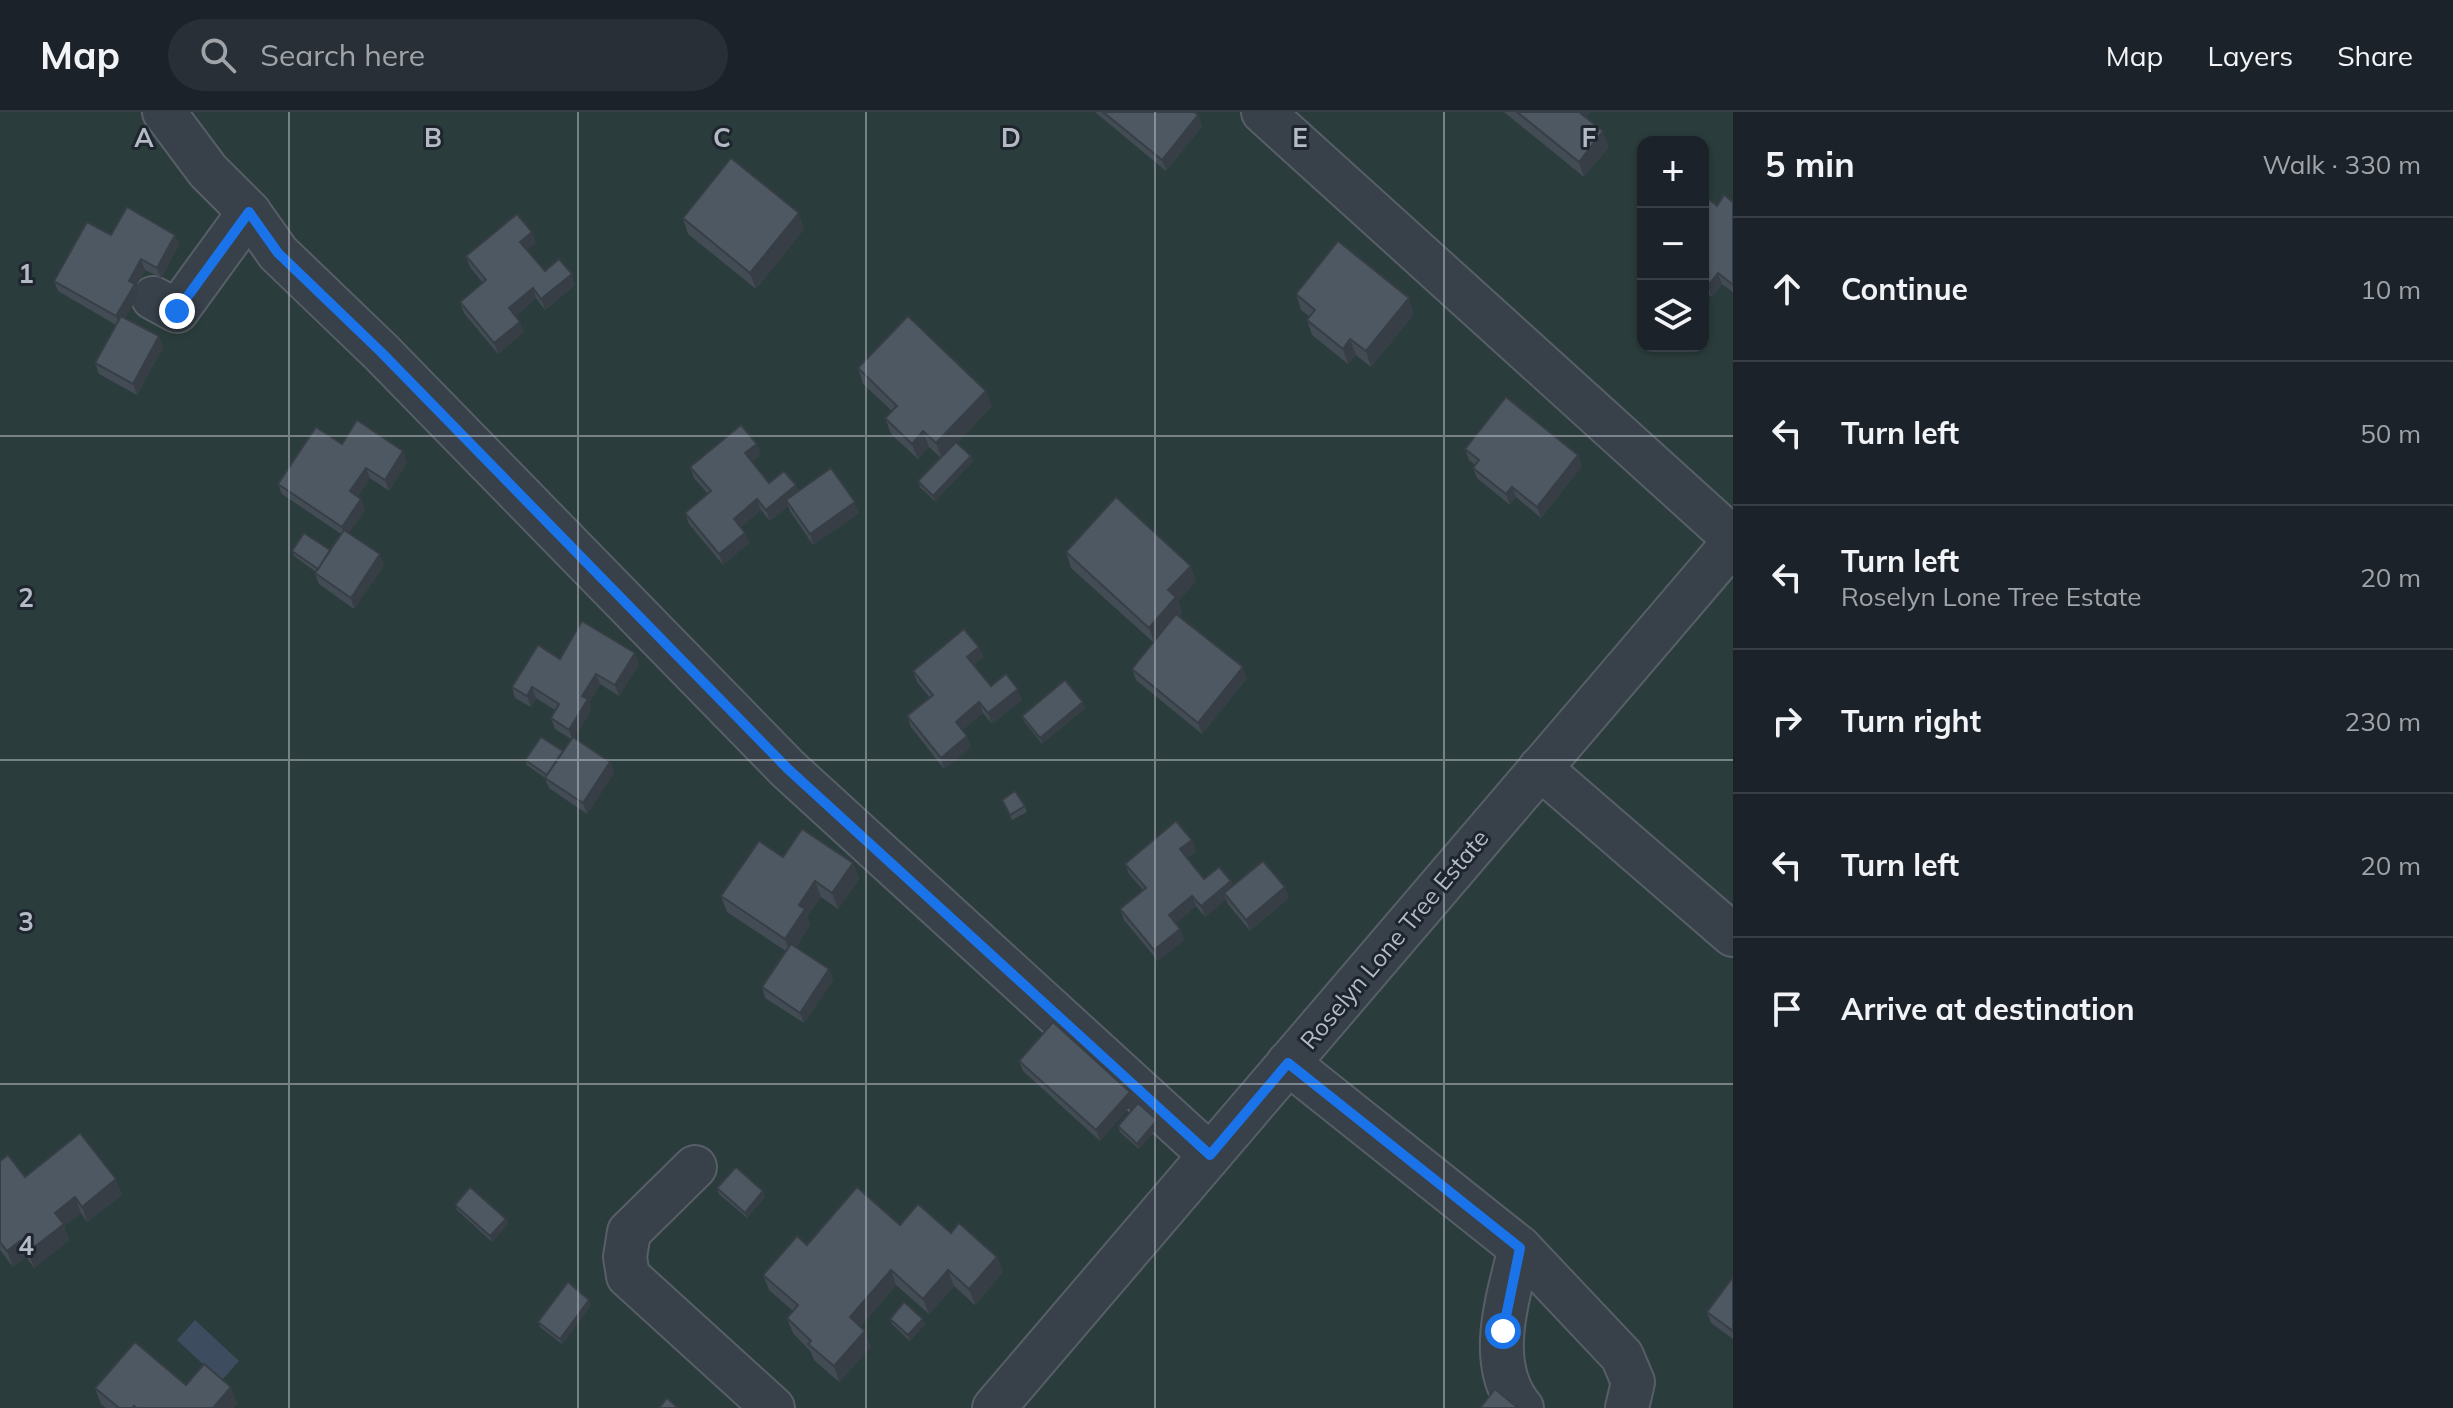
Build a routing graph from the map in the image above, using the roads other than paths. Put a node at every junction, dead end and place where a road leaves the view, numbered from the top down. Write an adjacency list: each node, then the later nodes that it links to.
1 (164, 112): 3 (street)
2 (1263, 112): 5 (street)
3 (249, 212): 4 (street); 9 (street)
4 (153, 298)
5 (1733, 540): 6 (street, Roselyn Lone Tree Estate)
6 (1540, 768): 7 (street); 8 (street, Roselyn Lone Tree Estate)
7 (1733, 935)
8 (1288, 1063): 9 (street, Roselyn Lone Tree Estate); 11 (street)
9 (1210, 1155): 13 (street, Roselyn Lone Tree Estate)
10 (695, 1167): 12 (street)
11 (1520, 1248): 14 (street); 15 (street)
12 (773, 1408)
13 (994, 1408)
14 (1522, 1408)
15 (1627, 1408)

